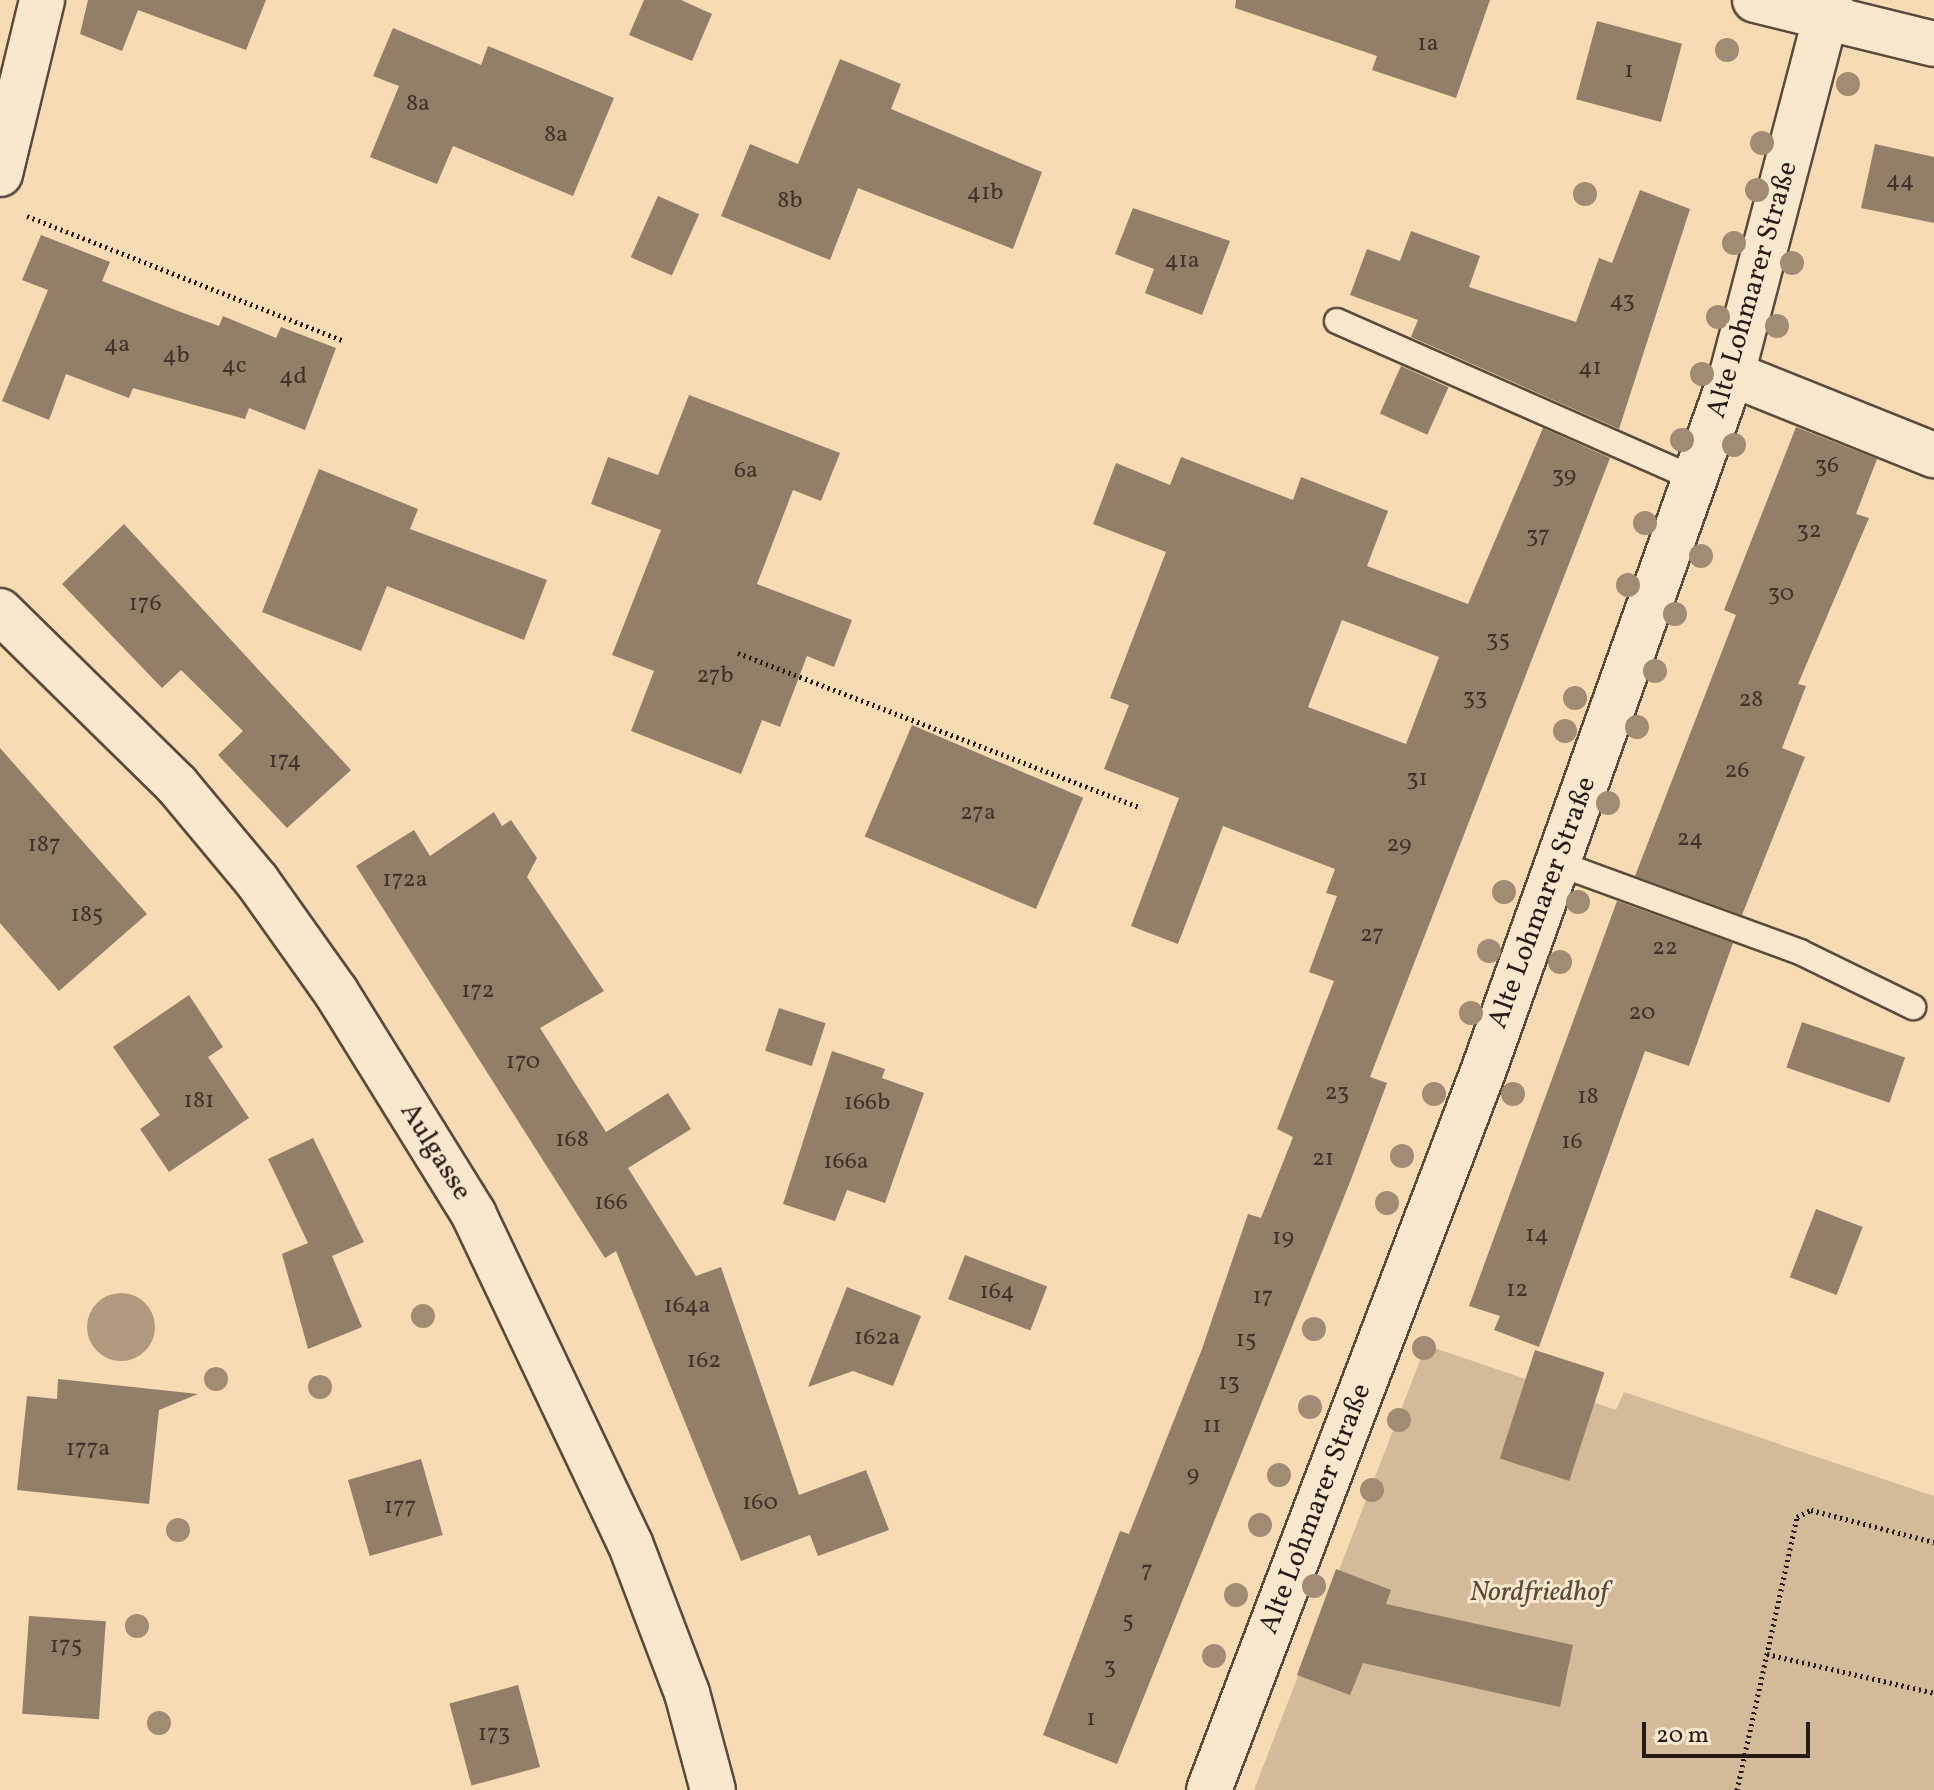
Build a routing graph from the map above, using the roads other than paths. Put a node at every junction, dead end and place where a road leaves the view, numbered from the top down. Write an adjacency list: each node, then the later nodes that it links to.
1 (42, 0): 5 (street)
2 (1755, 0): 3 (street)
3 (1828, 10): 4 (street); 7 (street, Alte Lohmarer Straße)
4 (1934, 44)
5 (7, 193)
6 (1337, 321): 9 (lane)
7 (1732, 374): 8 (street); 9 (street, Alte Lohmarer Straße)
8 (1934, 455)
9 (1695, 479): 11 (street, Alte Lohmarer Straße)
10 (0, 611): 13 (street, Aulgasse)
11 (1557, 863): 12 (lane); 14 (street, Alte Lohmarer Straße)
12 (1913, 1007)
13 (713, 1790)
14 (1209, 1790)

